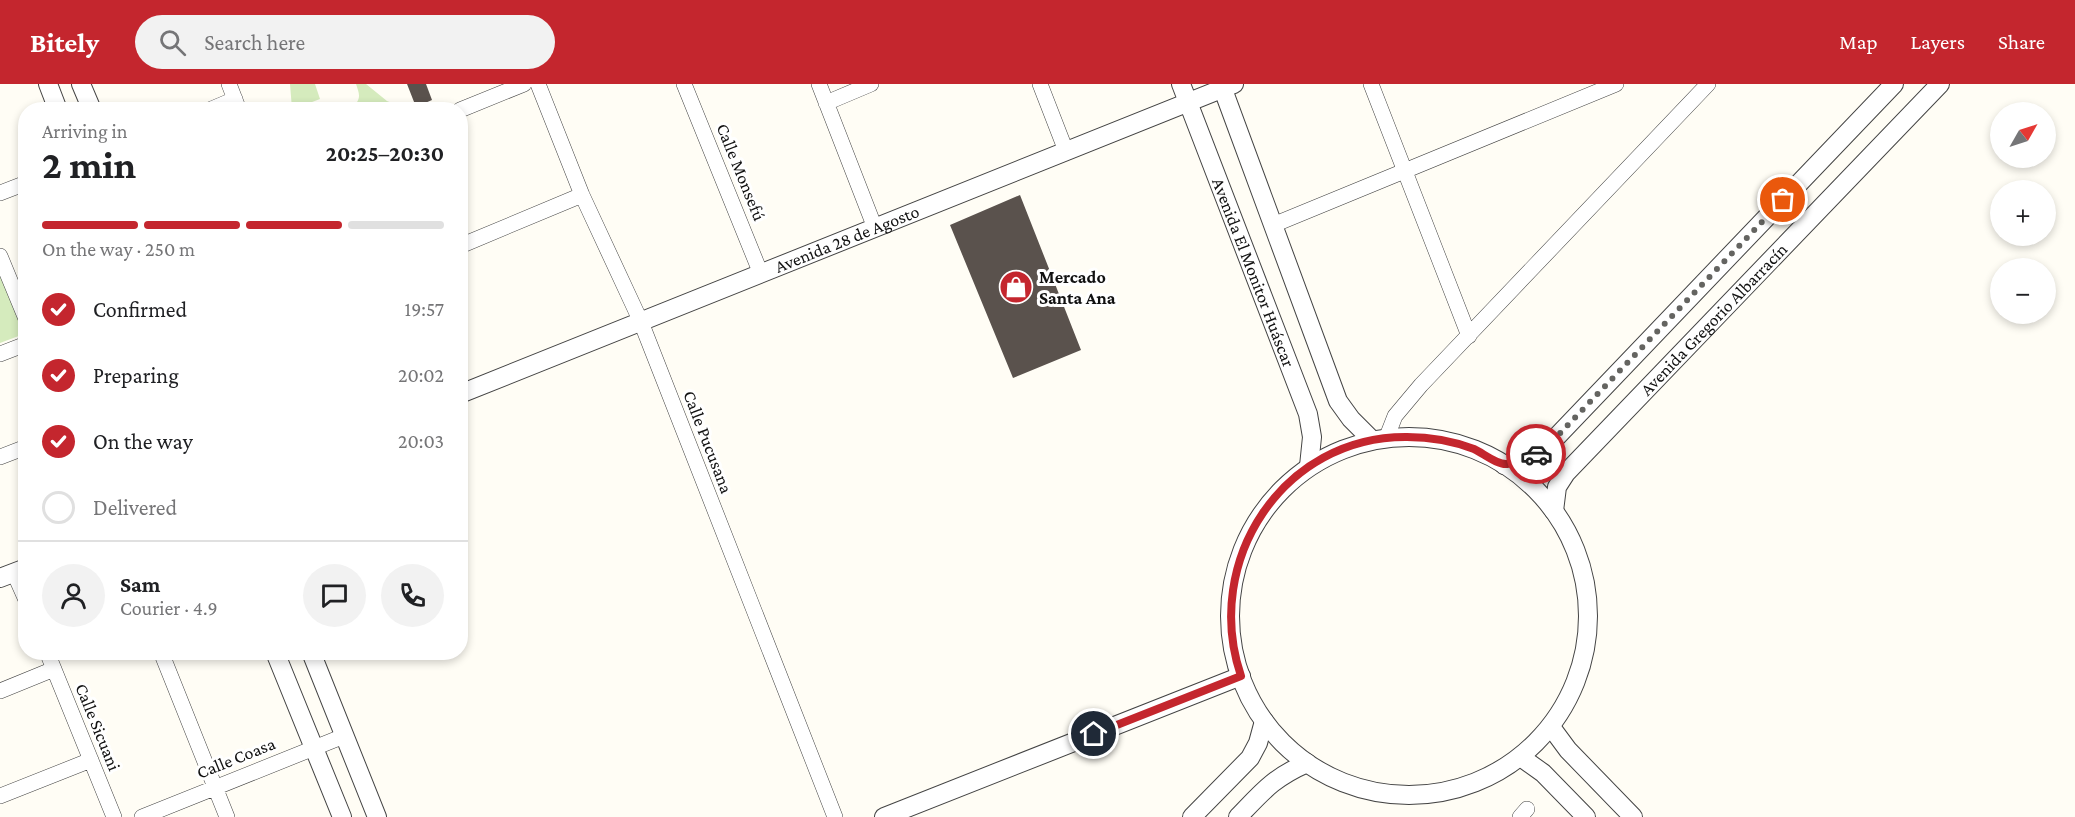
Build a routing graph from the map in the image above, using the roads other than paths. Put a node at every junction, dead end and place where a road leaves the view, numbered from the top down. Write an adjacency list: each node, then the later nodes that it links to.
1 (48, 84): 17 (street)
2 (81, 84): 18 (street)
3 (229, 84): 19 (street)
4 (524, 84): 22 (street)
5 (538, 84): 27 (street, Calle Pucusana)
6 (684, 84): 32 (street, Calle Monsefú)
7 (819, 84): 21 (street)
8 (871, 84): 21 (street)
9 (1040, 84): 23 (street)
10 (1181, 84): 20 (street, Avenida El Monitor Huáscar)
11 (1371, 84): 24 (street)
12 (1616, 84): 24 (street)
13 (1708, 84): 35 (street)
14 (1894, 84): 42 (street, Avenida Gregorio Albarracín)
15 (1940, 84): 44 (street, Avenida Gregorio Albarracín)
16 (1226, 86): 20 (street, Avenida 28 de Agosto); 28 (street, Avenida El Monitor Huáscar)
17 (55, 102)
18 (89, 102)
19 (236, 102)
20 (1188, 102): 23 (street, Avenida 28 de Agosto); 43 (street, Avenida El Monitor Huáscar)
21 (826, 103): 29 (street)
22 (468, 107)
23 (1066, 151): 29 (street, Avenida 28 de Agosto)
24 (1404, 171): 28 (street); 35 (street)
25 (18, 186): 26 (street)
26 (0, 194)
27 (582, 195): 30 (street); 34 (street, Calle Pucusana)
28 (1273, 225): 39 (street, Avenida El Monitor Huáscar)
29 (875, 228): 32 (street, Avenida 28 de Agosto)
30 (468, 243)
31 (0, 256): 33 (street)
32 (761, 274): 34 (street, Avenida 28 de Agosto)
33 (18, 300)
34 (641, 322): 38 (street, Avenida 28 de Agosto); 66 (street, Calle Pucusana)
35 (1469, 336): 39 (street)
36 (18, 347): 37 (street)
37 (0, 354)
38 (468, 391)
39 (1379, 439): 42 (street); 43 (street)
40 (18, 450): 41 (street)
41 (0, 457)
42 (1504, 465): 44 (street)
43 (1309, 466): 50 (street)
44 (1554, 511): 53 (street)
45 (50, 660): 49 (street, Calle Sicuani)
46 (163, 660): 59 (street)
47 (278, 660): 55 (street)
48 (313, 660): 54 (street)
49 (54, 669): 51 (street); 57 (street, Calle Sicuani)
50 (1241, 676): 52 (street); 67 (street)
51 (0, 691)
52 (1264, 722): 58 (street); 68 (street)
53 (1551, 727): 56 (street); 71 (street)
54 (344, 736): 55 (street, Calle Coasa); 65 (street)
55 (314, 748): 59 (street, Calle Coasa); 64 (street)
56 (1522, 758): 58 (street); 70 (street)
57 (91, 760): 60 (street); 61 (street, Calle Sicuani)
58 (1306, 763): 69 (street)
59 (215, 788): 62 (street, Calle Coasa); 63 (street)
60 (0, 796)
61 (114, 817)
62 (142, 817)
63 (227, 817)
64 (342, 817)
65 (377, 817)
66 (835, 817)
67 (884, 817)
68 (1192, 817)
69 (1238, 817)
70 (1586, 817)
71 (1633, 817)

